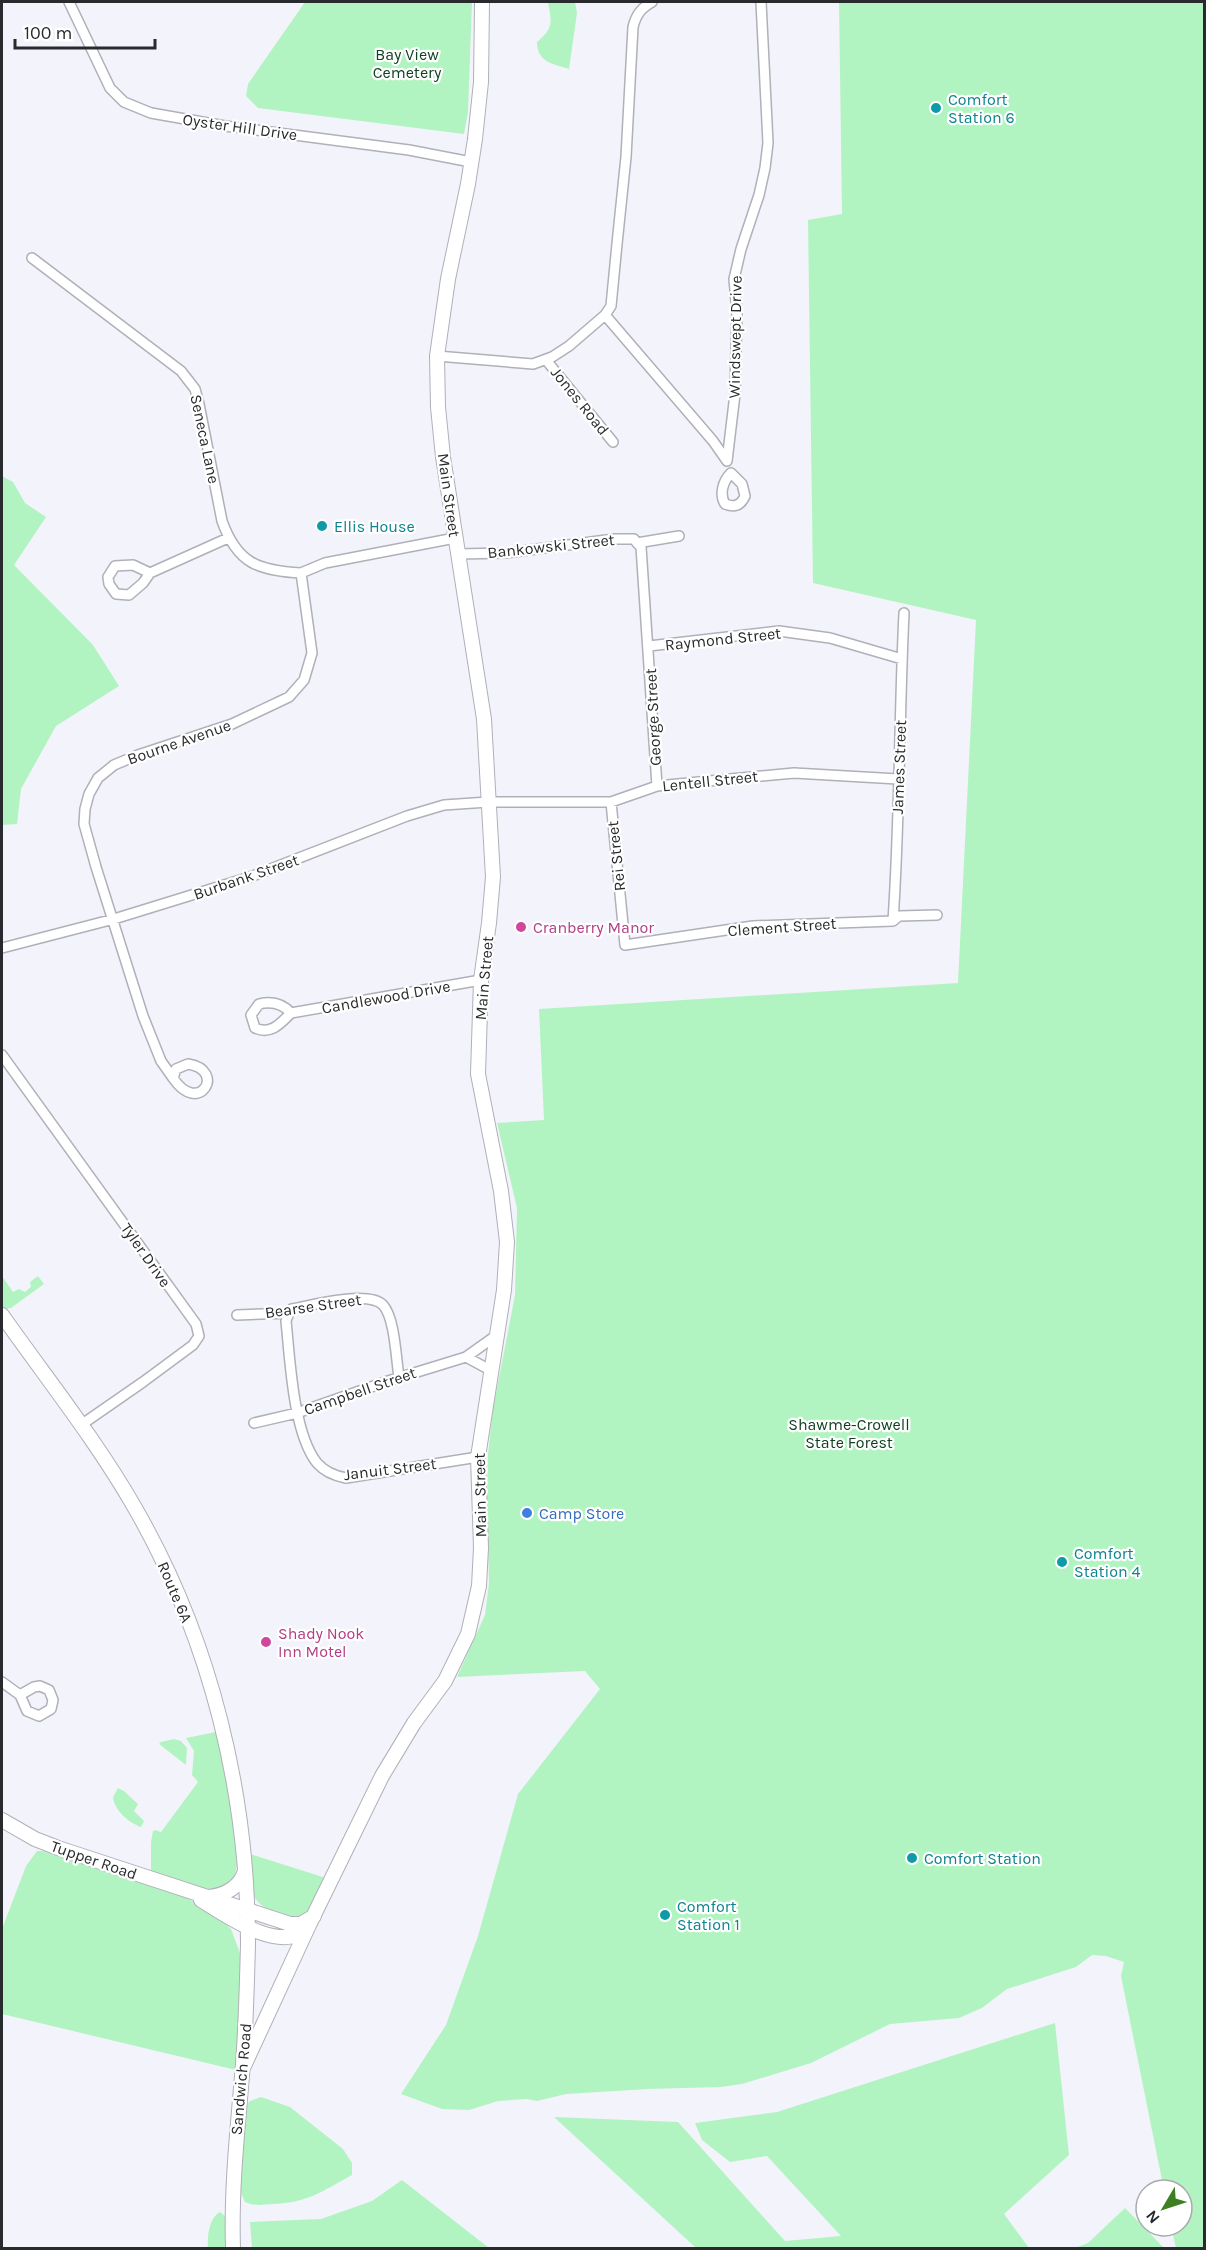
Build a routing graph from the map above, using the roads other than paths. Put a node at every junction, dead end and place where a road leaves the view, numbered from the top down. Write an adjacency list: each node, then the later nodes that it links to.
1 (69, 2): 5 (street, Oyster Hill Drive)
2 (482, 2): 5 (main road, Main Street)
3 (652, 2): 7 (street)
4 (761, 2): 11 (street, Windswept Drive)
5 (471, 162): 8 (main road, Main Street)
6 (32, 258): 14 (street, Seneca Lane)
7 (605, 315): 9 (street); 11 (street, Windswept Drive)
8 (437, 356): 9 (street); 15 (main road, Main Street)
9 (546, 360): 10 (street, Jones Road)
10 (613, 442)
11 (727, 461): 12 (street, Windswept Drive)
12 (731, 473)
13 (679, 536): 16 (street, Bankowski Street)
14 (228, 538): 18 (street); 19 (street, Seneca Lane)
15 (455, 538): 17 (main road, Main Street); 19 (street)
16 (637, 543): 17 (street, Bankowski Street); 21 (street, George Street)
17 (458, 554): 25 (main road, Main Street)
18 (150, 573): 18 (street)
19 (301, 573): 28 (street, Bourne Avenue)
20 (904, 613): 22 (street, James Street)
21 (649, 646): 22 (street, Raymond Street); 24 (street, George Street)
22 (902, 659): 23 (street, James Street)
23 (898, 779): 24 (street, Lentell Street); 29 (street, James Street)
24 (657, 786): 26 (street, Lentell Street)
25 (488, 802): 26 (street, Lentell Street); 28 (street, Burbank Street); 32 (main road, Main Street)
26 (611, 802): 30 (street, Rei Street)
27 (937, 915): 29 (street, Clement Street)
28 (114, 919): 31 (street, Burbank Street); 35 (street, Bourne Avenue)
29 (893, 921): 30 (street, Clement Street)
30 (625, 945)
31 (2, 948)
32 (481, 980): 33 (street, Candlewood Drive); 39 (main road, Main Street)
33 (291, 1013)
34 (2, 1055): 45 (street, Tyler Drive)
35 (173, 1078)
36 (289, 1313): 37 (street, Bearse Street); 42 (street, Bearse Street); 43 (street, Januit Street)
37 (237, 1314)
38 (2, 1315): 45 (main road, Route 6A)
39 (497, 1335): 40 (street, Campbell Street); 41 (main road, Main Street)
40 (466, 1357): 41 (street); 42 (street, Campbell Street)
41 (492, 1371): 46 (main road, Main Street)
42 (399, 1377): 43 (street, Campbell Street)
43 (297, 1413): 44 (street, Campbell Street); 46 (street, Januit Street)
44 (254, 1423)
45 (81, 1425): 50 (main road, Route 6A)
46 (478, 1457): 54 (main road, Main Street)
47 (2, 1682): 48 (street)
48 (20, 1695)
49 (2, 1820): 51 (main road, Tupper Road)
50 (245, 1871): 52 (main road); 53 (main road, Route 6A)
51 (189, 1893): 52 (main road, Tupper Road); 55 (main road, Tupper Road)
52 (209, 1897): 53 (main road, Tupper Road)
53 (247, 1910): 54 (main road); 55 (main road, Sandwich Road)
54 (311, 1921): 55 (main road); 56 (main road, Main Street)
55 (248, 1928): 56 (main road, Sandwich Road)
56 (243, 2068): 57 (main road, Sandwich Road)
57 (233, 2248)

